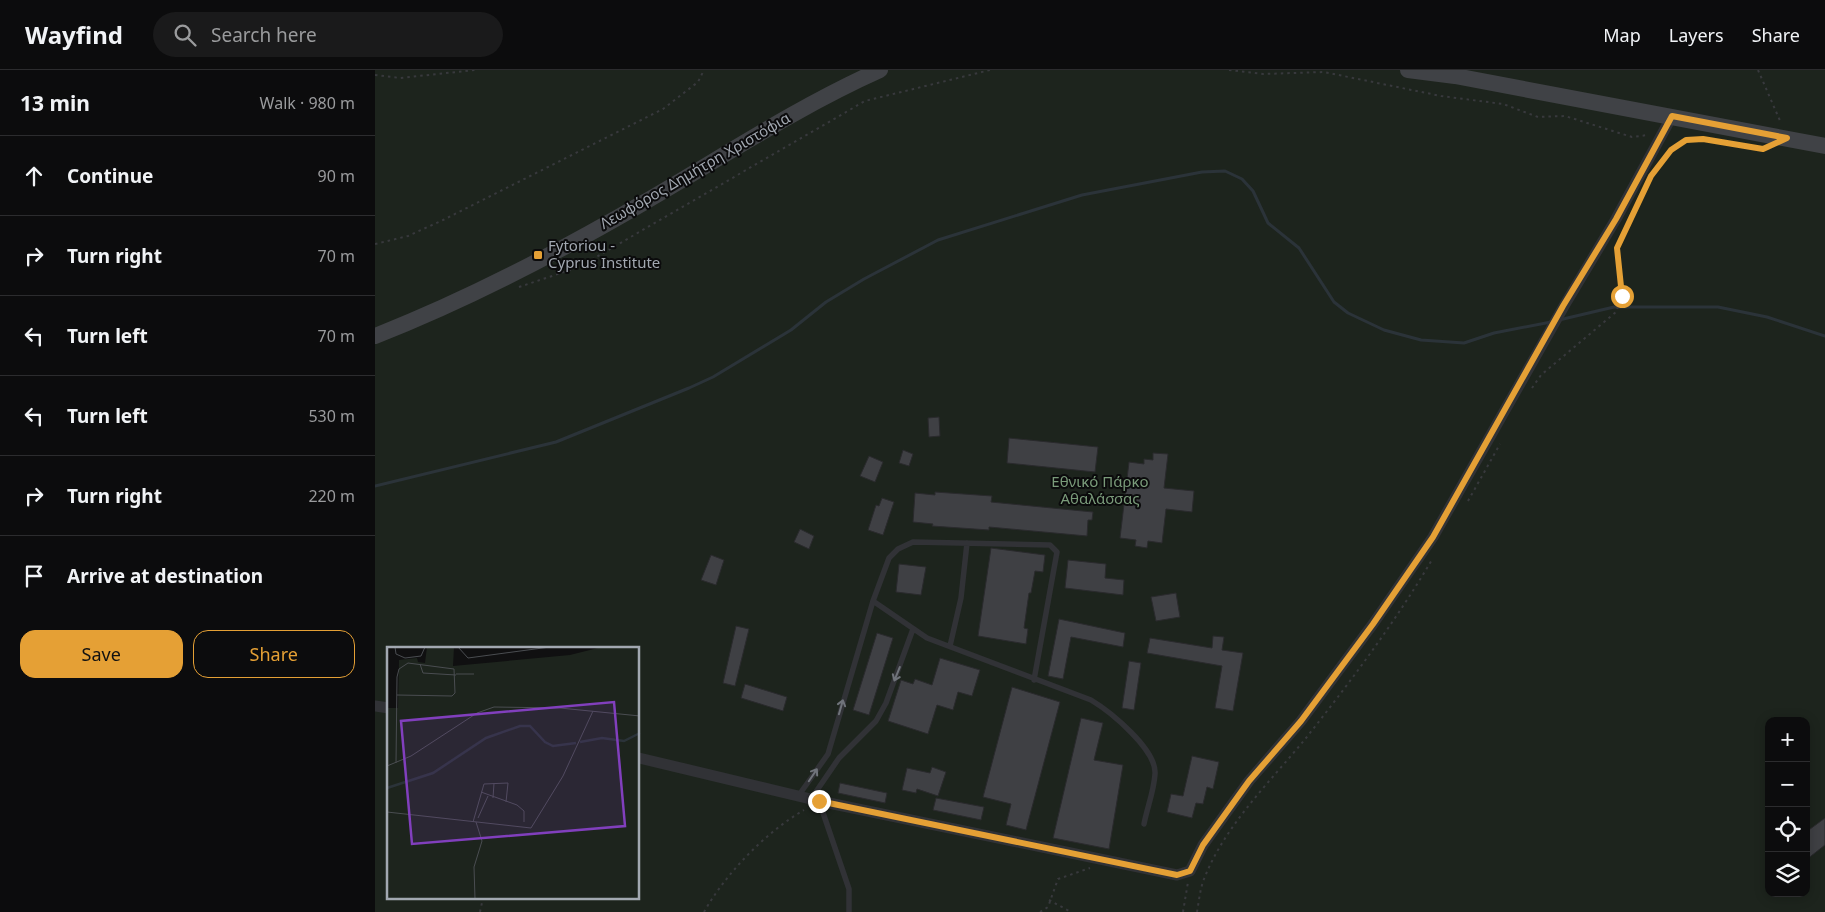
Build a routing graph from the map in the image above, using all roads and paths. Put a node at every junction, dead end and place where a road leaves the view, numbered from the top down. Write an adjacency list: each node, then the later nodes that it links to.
1 (475, 70): 8 (path)
2 (704, 70): 16 (path)
3 (880, 70): 19 (main road, Λεωφόρος Δημήτρη Χριστόφια)
4 (990, 70): 17 (path)
5 (1229, 70): 10 (path)
6 (1408, 70): 9 (main road)
7 (1759, 70): 11 (path)
8 (375, 76)
9 (1672, 116): 10 (street); 11 (main road)
10 (1663, 134): 32 (street)
11 (1787, 138): 13 (main road)
12 (1742, 145): 14 (path)
13 (1825, 146)
14 (1656, 170)
15 (1632, 214): 18 (path)
16 (375, 244)
17 (515, 289)
18 (1616, 312)
19 (375, 336)
20 (967, 543): 21 (lane); 23 (lane); 24 (lane)
21 (873, 601): 22 (lane); 25 (lane, one-way to 21)
22 (913, 629): 23 (lane); 27 (lane, one-way to 27)
23 (949, 646): 24 (lane)
24 (1034, 680): 30 (lane)
25 (827, 754): 27 (lane); 28 (lane, one-way to 25)
26 (640, 758): 28 (street)
27 (839, 758): 29 (lane)
28 (799, 795): 29 (street)
29 (815, 800): 31 (street); 34 (path); 35 (lane)
30 (1144, 824)
31 (1108, 860): 32 (street); 33 (path)
32 (1190, 871): 38 (path)
33 (1049, 900): 36 (path); 37 (path)
34 (704, 912)
35 (849, 912)
36 (1040, 912)
37 (1071, 912)
38 (1183, 912)

